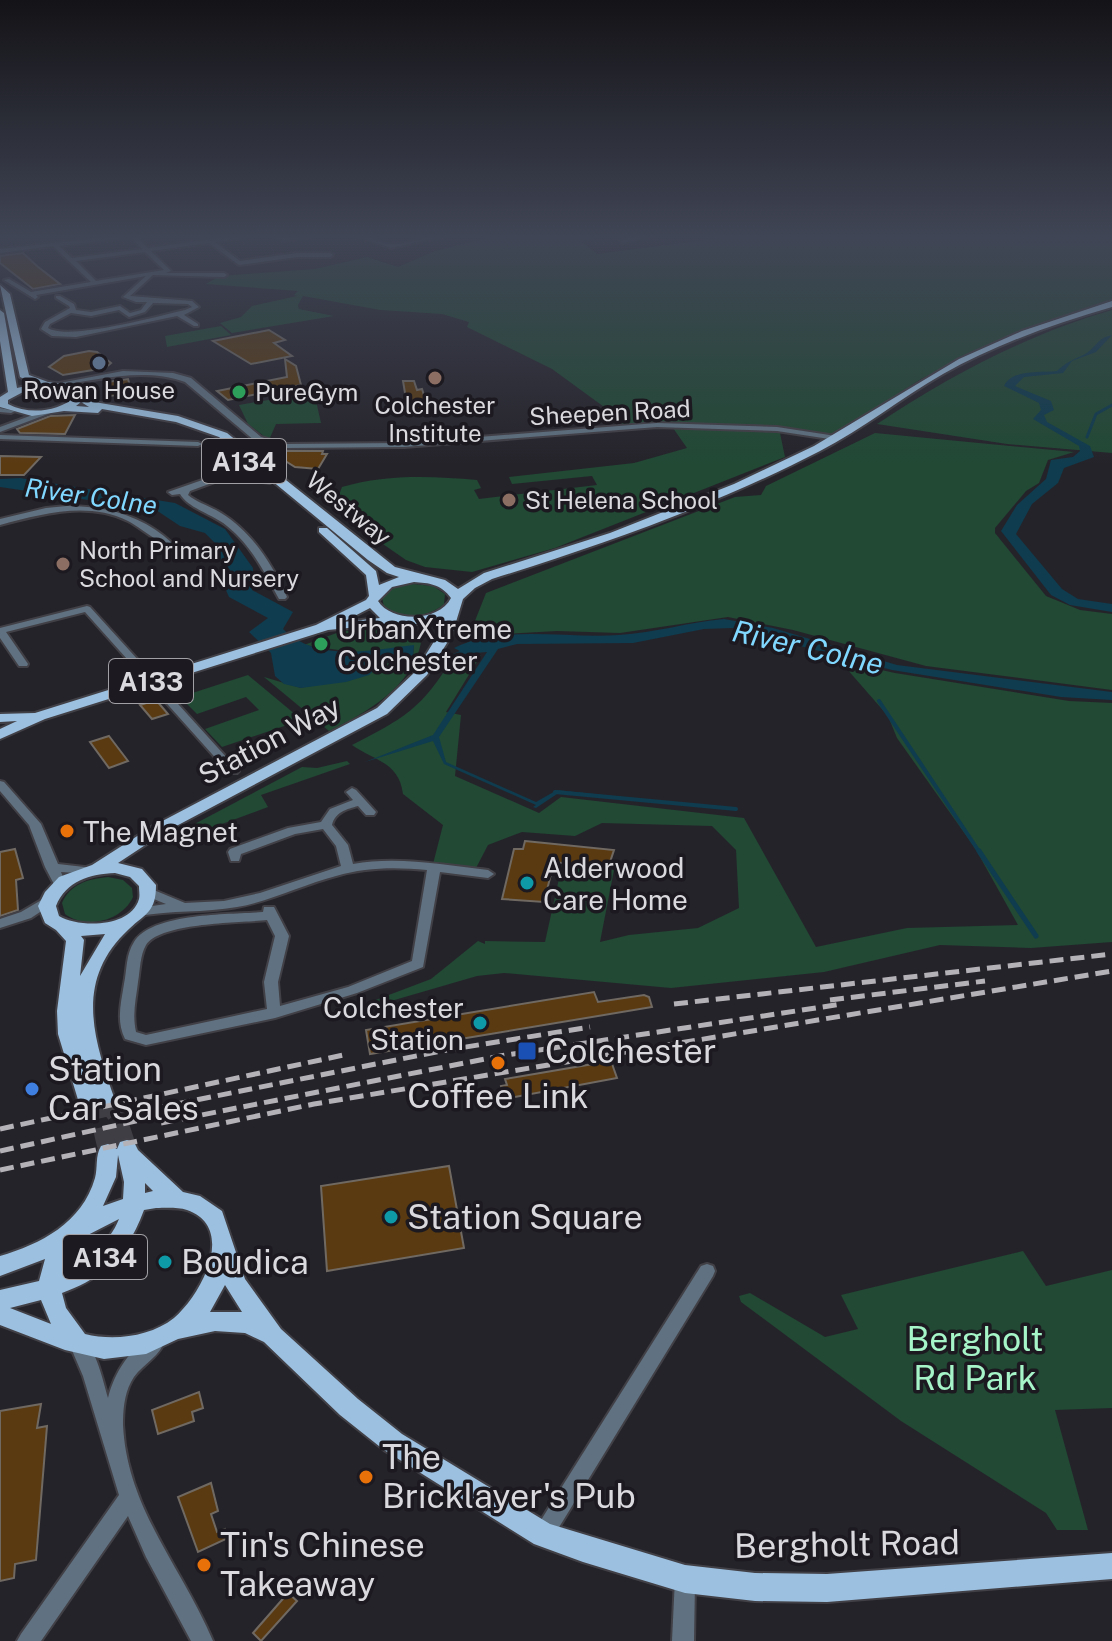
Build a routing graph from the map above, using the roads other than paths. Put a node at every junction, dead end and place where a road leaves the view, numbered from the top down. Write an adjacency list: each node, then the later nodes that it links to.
1 (10, 312): 11 (main road, A134)
2 (70, 312): 8 (street)
3 (78, 312): 4 (street)
4 (141, 312)
5 (186, 312): 8 (street)
6 (1089, 312): 20 (main road)
7 (0, 313): 13 (main road)
8 (178, 314): 9 (street)
9 (195, 322)
10 (100, 377): 11 (street, Sheepen Road); 12 (street); 18 (street, Sheepen Road)
11 (50, 385): 12 (main road, A134); 13 (main road, A134)
12 (81, 395): 14 (main road, A134); 29 (main road, Westway / A134)
13 (8, 404): 15 (main road, A134); 16 (street)
14 (62, 408): 15 (main road, A134); 23 (main road, Westway / A134)
15 (49, 412): 16 (street)
16 (11, 426): 17 (street)
17 (0, 430)
18 (809, 436): 20 (street, Sheepen Road); 22 (street)
19 (0, 437): 21 (street)
20 (836, 438): 22 (main road)
21 (198, 444)
22 (814, 450): 28 (main road)
23 (247, 463): 24 (street); 25 (main road, Westway / A134)
24 (213, 480): 25 (street); 32 (street)
25 (267, 481): 31 (main road, Westway / A134)
26 (0, 522): 27 (street)
27 (168, 543)
28 (488, 576): 30 (main road); 33 (main road)
29 (419, 579): 30 (main road, A134); 31 (main road, A134)
30 (435, 580): 33 (main road)
31 (373, 594): 34 (main road, A134); 35 (main road, A133)
32 (282, 597)
33 (455, 603): 34 (main road); 38 (main road, Station Way)
34 (404, 620): 35 (main road, A133); 37 (main road, A134)
35 (349, 621): 37 (main road); 40 (main road, A133)
36 (0, 631): 39 (street); 40 (street)
37 (426, 635): 38 (main road)
38 (431, 656): 48 (main road, Station Way)
39 (23, 664)
40 (150, 682): 41 (main road, A133); 44 (street)
41 (40, 716): 42 (main road, A133); 43 (main road, A133)
42 (0, 718)
43 (0, 735)
44 (233, 771)
45 (0, 784): 50 (street)
46 (361, 802): 47 (street)
47 (326, 825): 49 (street); 51 (street)
48 (159, 829): 53 (main road, Station Way); 54 (main road, Station Way)
49 (235, 858)
50 (51, 867): 53 (street); 56 (street)
51 (348, 868): 52 (street); 58 (street)
52 (434, 868): 55 (street); 64 (street)
53 (93, 870): 54 (main road); 56 (main road, Station Way)
54 (130, 870): 57 (main road)
55 (488, 874)
56 (55, 892): 62 (main road); 63 (street)
57 (149, 892): 59 (street); 61 (main road)
58 (262, 898): 59 (street); 60 (street)
59 (182, 906): 61 (street)
60 (271, 915): 64 (street); 64 (street)
61 (134, 916): 62 (main road); 62 (main road)
62 (57, 923): 63 (street)
63 (0, 926)
64 (275, 1013)
65 (154, 1195): 66 (main road, A134); 66 (main road, A134); 67 (main road, Bergholt Road); 70 (main road, A134)
66 (65, 1238): 68 (main road, A134); 70 (main road, A134)
67 (224, 1250): 73 (main road); 74 (main road, Bergholt Road)
68 (0, 1266)
69 (707, 1271): 78 (street)
70 (48, 1286): 71 (main road, A134); 75 (main road, A134)
71 (0, 1300)
72 (0, 1314): 75 (main road, Bergholt Road)
73 (169, 1334): 74 (main road, Bergholt Road); 75 (main road, Bergholt Road); 76 (street)
74 (273, 1336): 78 (main road, Bergholt Road)
75 (76, 1340): 76 (street)
76 (118, 1454): 77 (street)
77 (128, 1499): 81 (street); 82 (street)
78 (543, 1535): 80 (main road, Bergholt Road)
79 (1112, 1566): 80 (main road, Bergholt Road)
80 (685, 1579): 83 (street)
81 (28, 1641)
82 (202, 1641)
83 (683, 1641)

